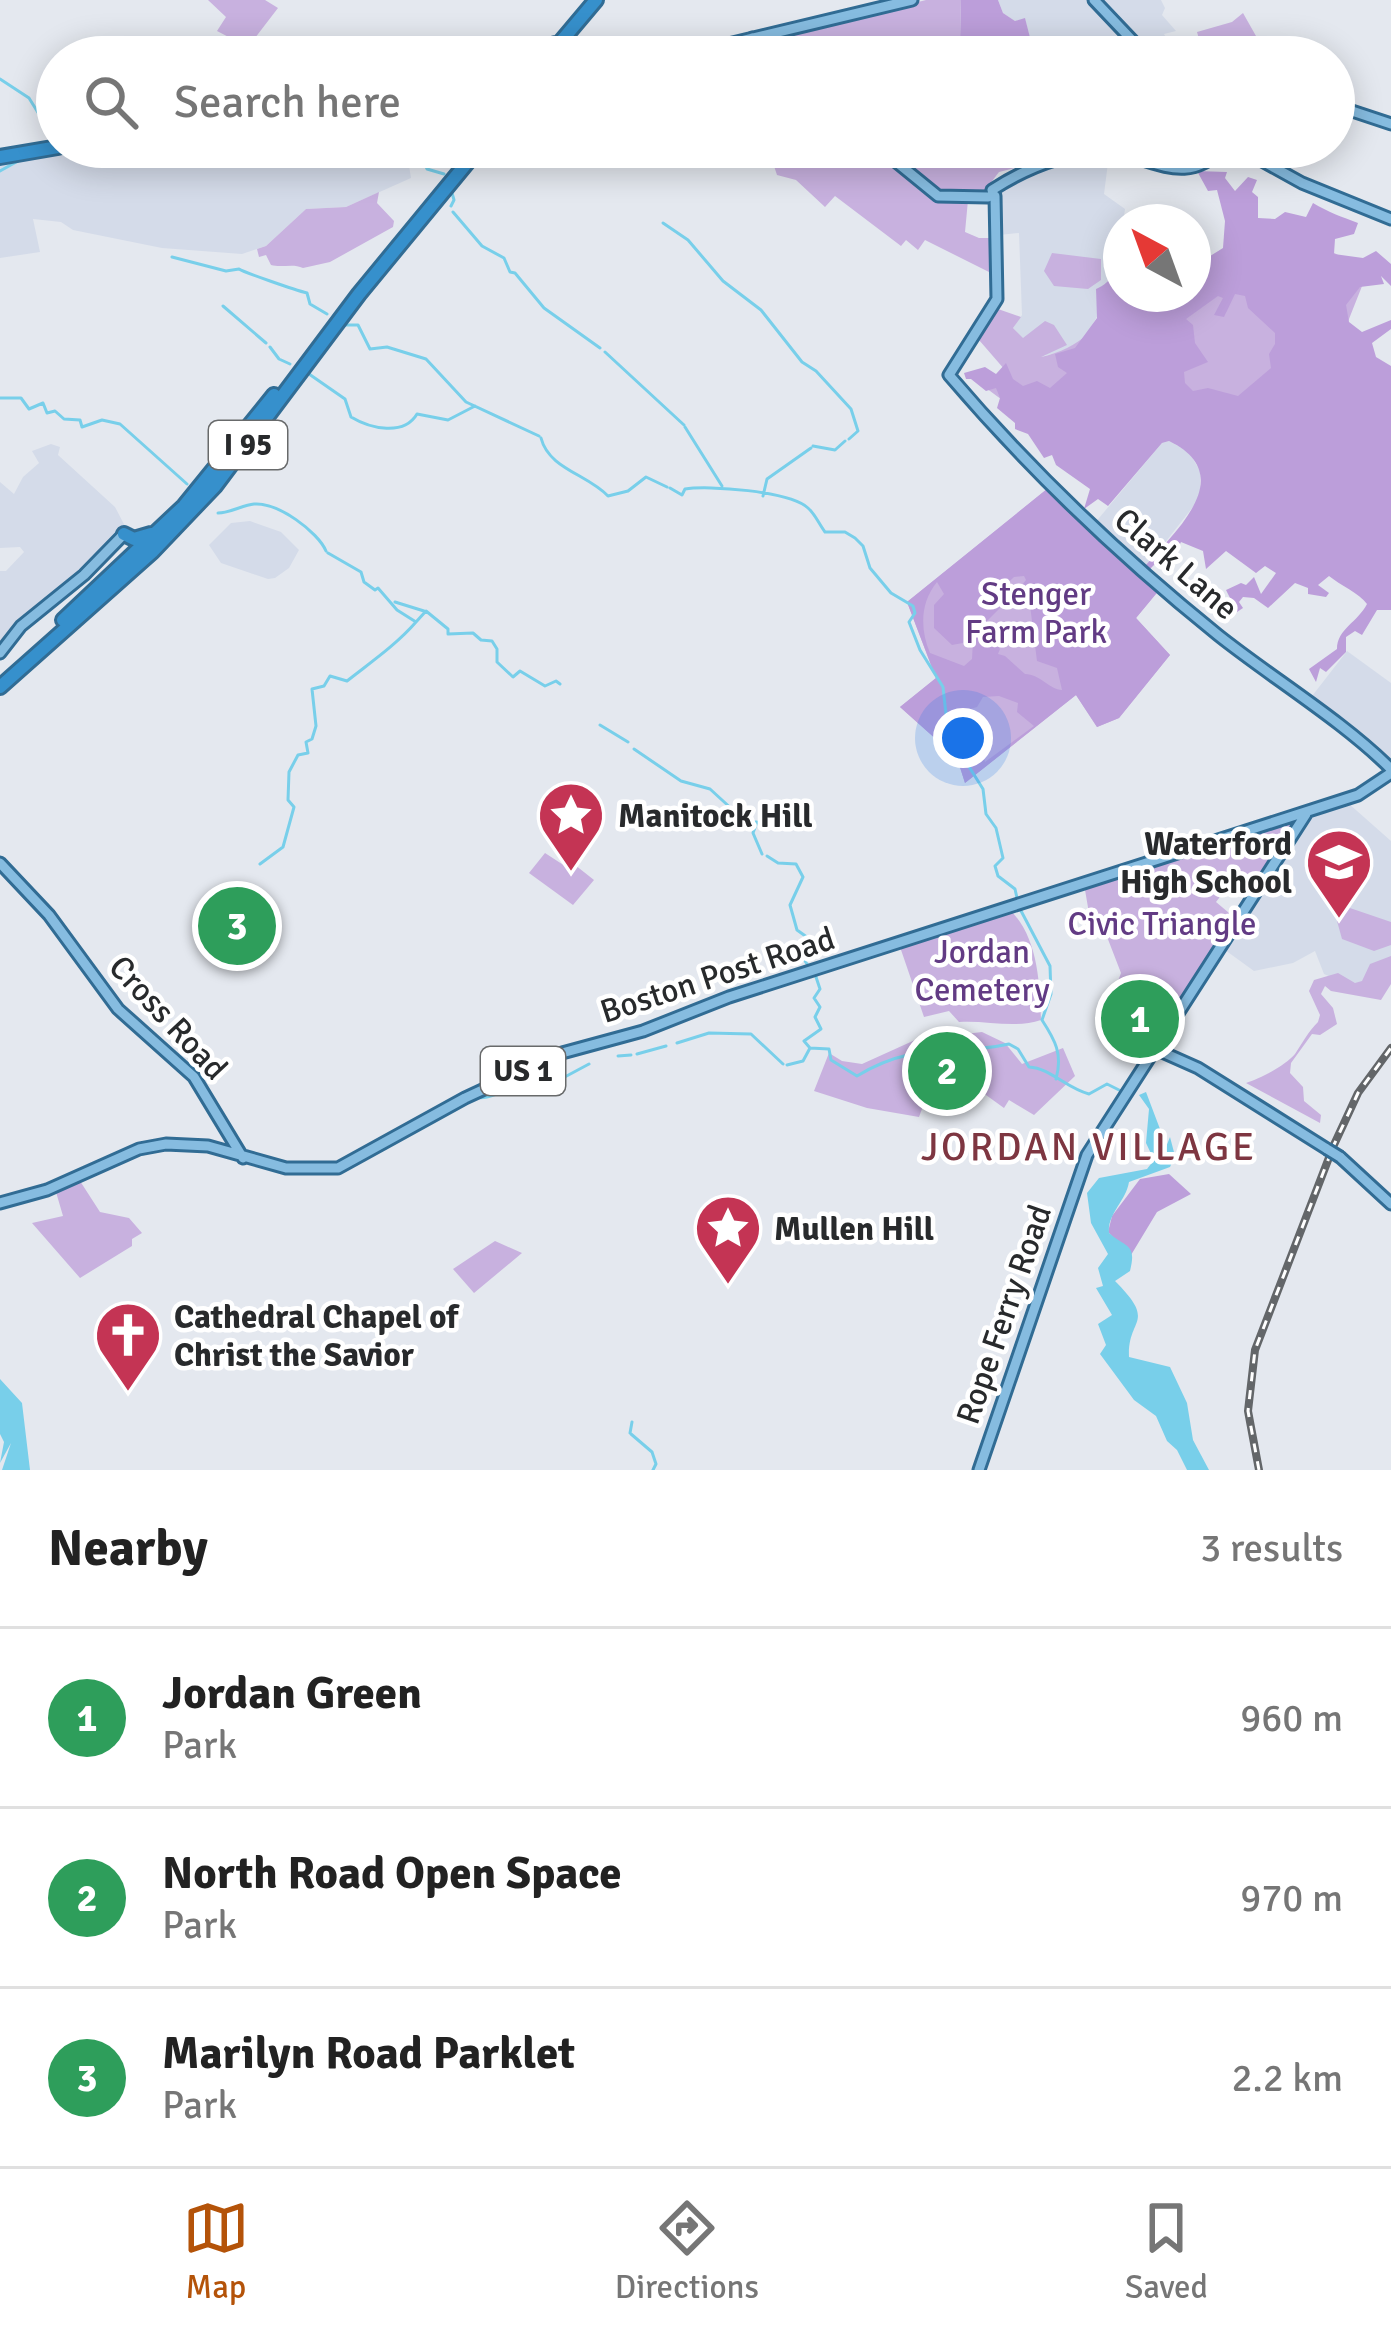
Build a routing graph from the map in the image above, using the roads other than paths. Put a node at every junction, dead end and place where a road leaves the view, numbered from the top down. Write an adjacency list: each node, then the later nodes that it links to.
1 (598, 0): 4 (highway)
2 (912, 0): 7 (main road)
3 (1094, 0): 8 (main road)
4 (577, 27): 5 (highway); 6 (highway)
5 (564, 36)
6 (570, 36)
7 (760, 36)
8 (1128, 36)
9 (1355, 112): 10 (main road)
10 (1391, 124)
11 (36, 149): 12 (highway)
12 (0, 154)
13 (458, 168): 21 (highway, I 95)
14 (463, 168): 20 (highway, I 95)
15 (902, 168): 18 (main road)
16 (1032, 168): 18 (main road)
17 (1275, 168): 19 (main road)
18 (992, 195): 29 (main road, Clark Lane)
19 (1391, 219)
20 (215, 486): 23 (highway); 25 (highway, I 95)
21 (184, 506): 22 (highway); 27 (highway, I 95)
22 (124, 534): 26 (main road)
23 (153, 559)
24 (133, 577): 25 (highway)
25 (53, 639): 28 (highway, I 95)
26 (0, 652)
27 (0, 677)
28 (0, 687)
29 (1391, 771): 30 (main road, Boston Post Road / US 1)
30 (1310, 811): 31 (main road, Boston Post Road / US 1); 32 (main road, Rope Ferry Road)
31 (1281, 819): 32 (main road); 35 (main road, Boston Post Road / US 1)
32 (1295, 828): 34 (main road, Rope Ferry Road)
33 (0, 863): 35 (main road, Cross Road)
34 (1153, 1048): 37 (main road, bridge); 38 (main road, Rope Ferry Road)
35 (243, 1158): 36 (main road, Boston Post Road / US 1)
36 (0, 1203)
37 (1391, 1204)
38 (980, 1470)

